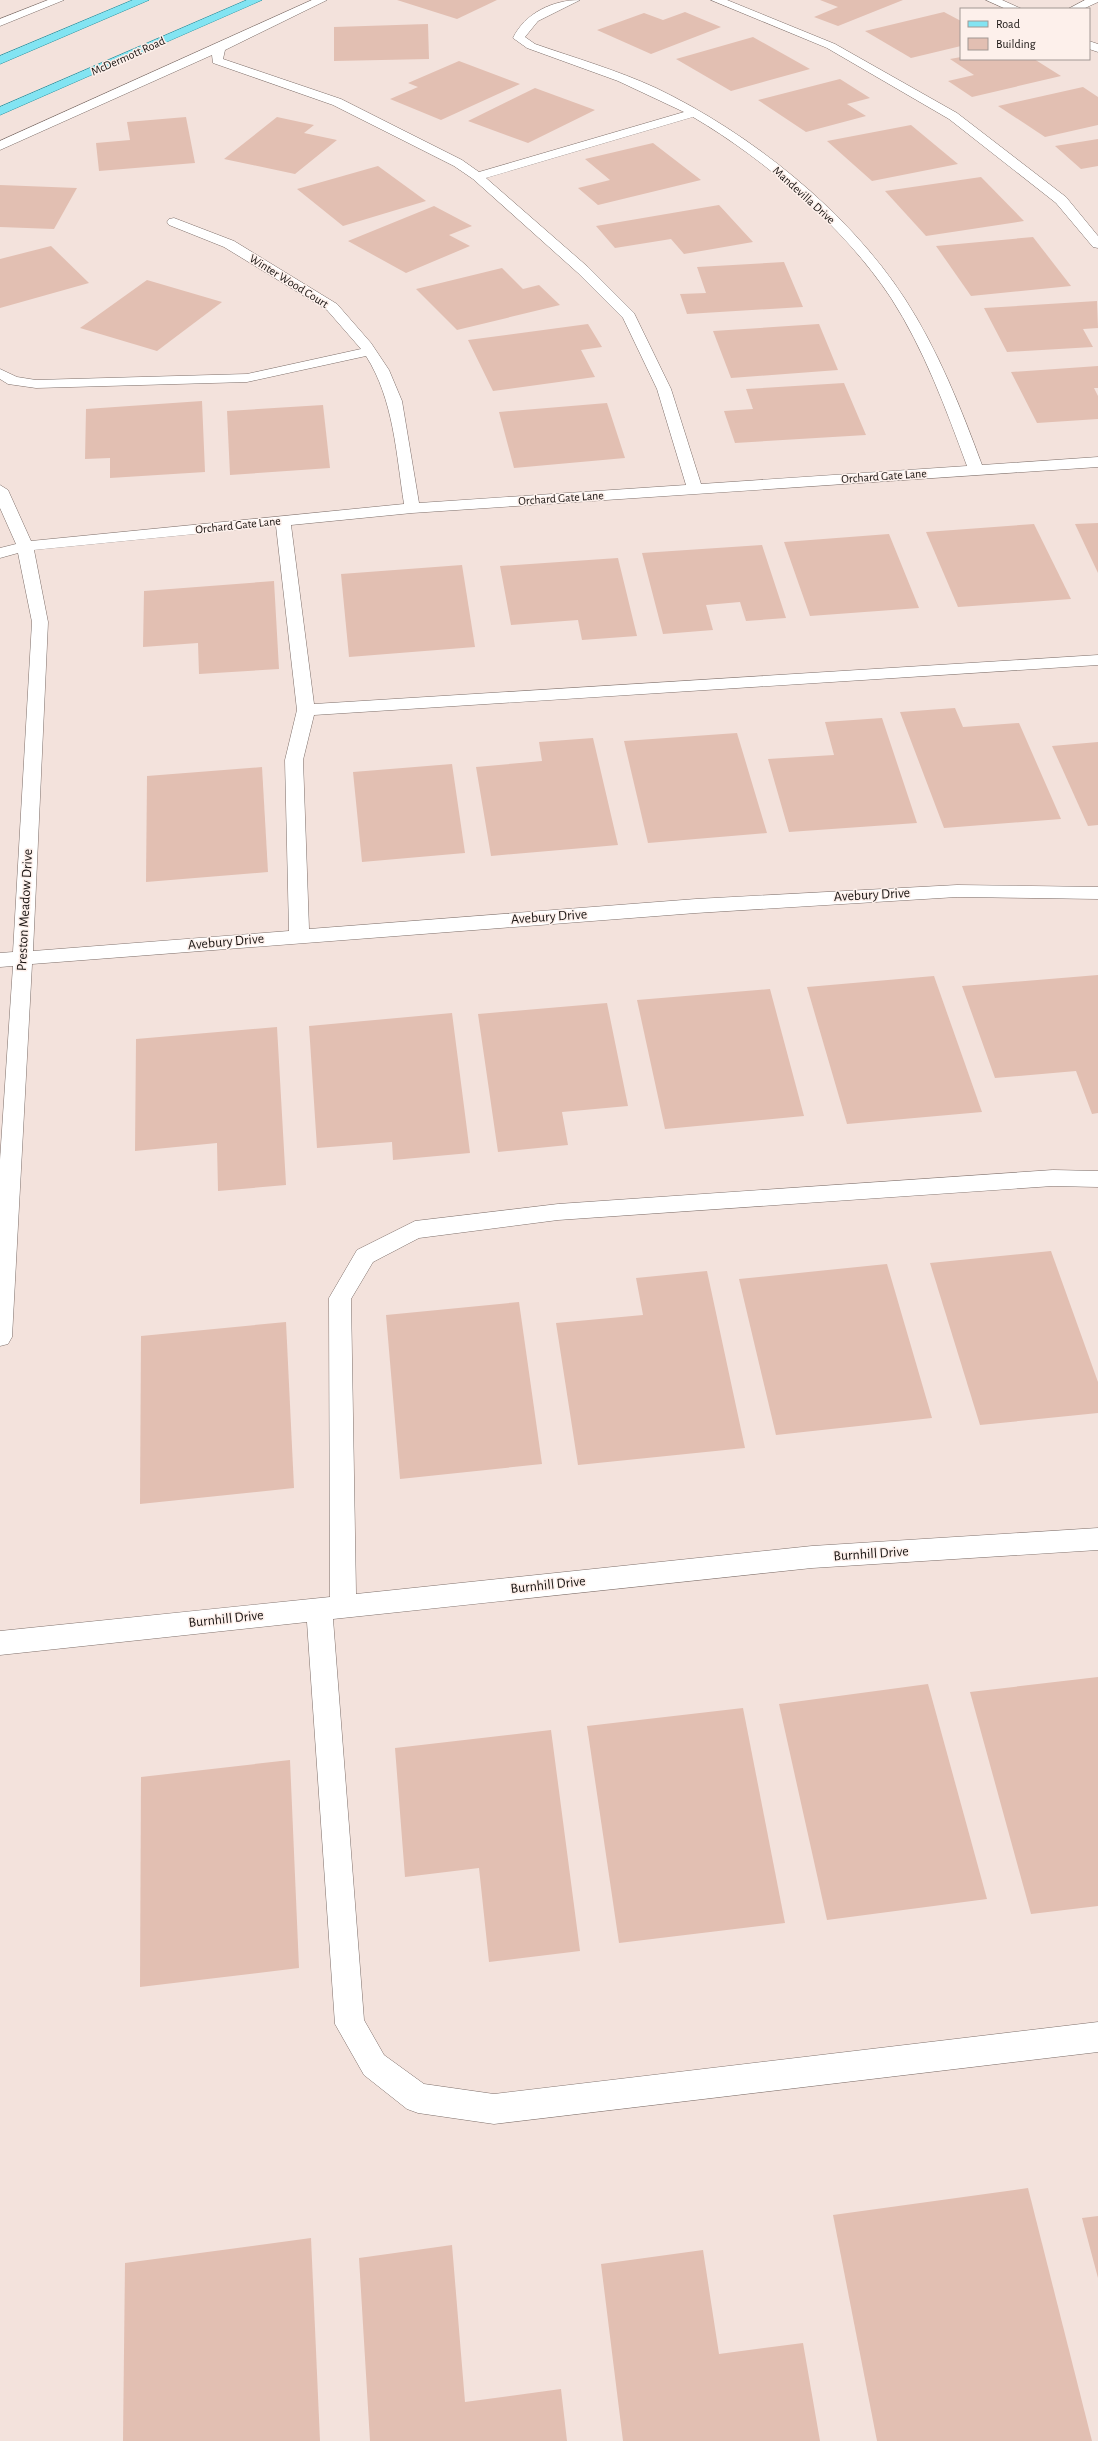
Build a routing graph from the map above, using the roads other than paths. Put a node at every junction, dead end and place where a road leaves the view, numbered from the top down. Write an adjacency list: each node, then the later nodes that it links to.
1 (58, 0): 11 (street)
2 (143, 0): 13 (main road)
3 (256, 0): 14 (main road, McDermott Road)
4 (321, 0): 12 (street)
5 (574, 0): 15 (street, Mandevilla Drive)
6 (717, 0): 19 (street)
7 (992, 0): 9 (street)
8 (1094, 0): 10 (street)
9 (1013, 8)
10 (1076, 8)
11 (0, 23)
12 (219, 48): 16 (street); 17 (street)
13 (0, 60)
14 (0, 111)
15 (694, 113): 17 (street); 23 (street, Mandevilla Drive)
16 (0, 146)
17 (477, 176): 24 (street)
18 (174, 222): 20 (street, Winter Wood Court)
19 (1098, 244)
20 (369, 351): 21 (street); 26 (street, Winter Wood Court)
21 (0, 373)
22 (1098, 462): 23 (street, Orchard Gate Lane)
23 (976, 470): 24 (street, Orchard Gate Lane)
24 (695, 489): 26 (street, Orchard Gate Lane)
25 (0, 490): 28 (street, Preston Meadow Drive)
26 (412, 508): 27 (street, Orchard Gate Lane)
27 (283, 520): 28 (street, Orchard Gate Lane); 31 (street)
28 (25, 546): 29 (street, Orchard Gate Lane); 34 (street, Preston Meadow Drive)
29 (0, 553)
30 (1098, 660): 31 (street)
31 (306, 710): 33 (street)
32 (1098, 893): 33 (street, Avebury Drive)
33 (299, 936): 34 (street, Avebury Drive)
34 (23, 958): 35 (street, Avebury Drive); 37 (street, Preston Meadow Drive)
35 (0, 960)
36 (1098, 1179): 39 (street)
37 (0, 1337)
38 (1098, 1539): 39 (street, Burnhill Drive)
39 (331, 1608): 40 (street, Burnhill Drive); 41 (street)
40 (0, 1643)
41 (1098, 2037)

